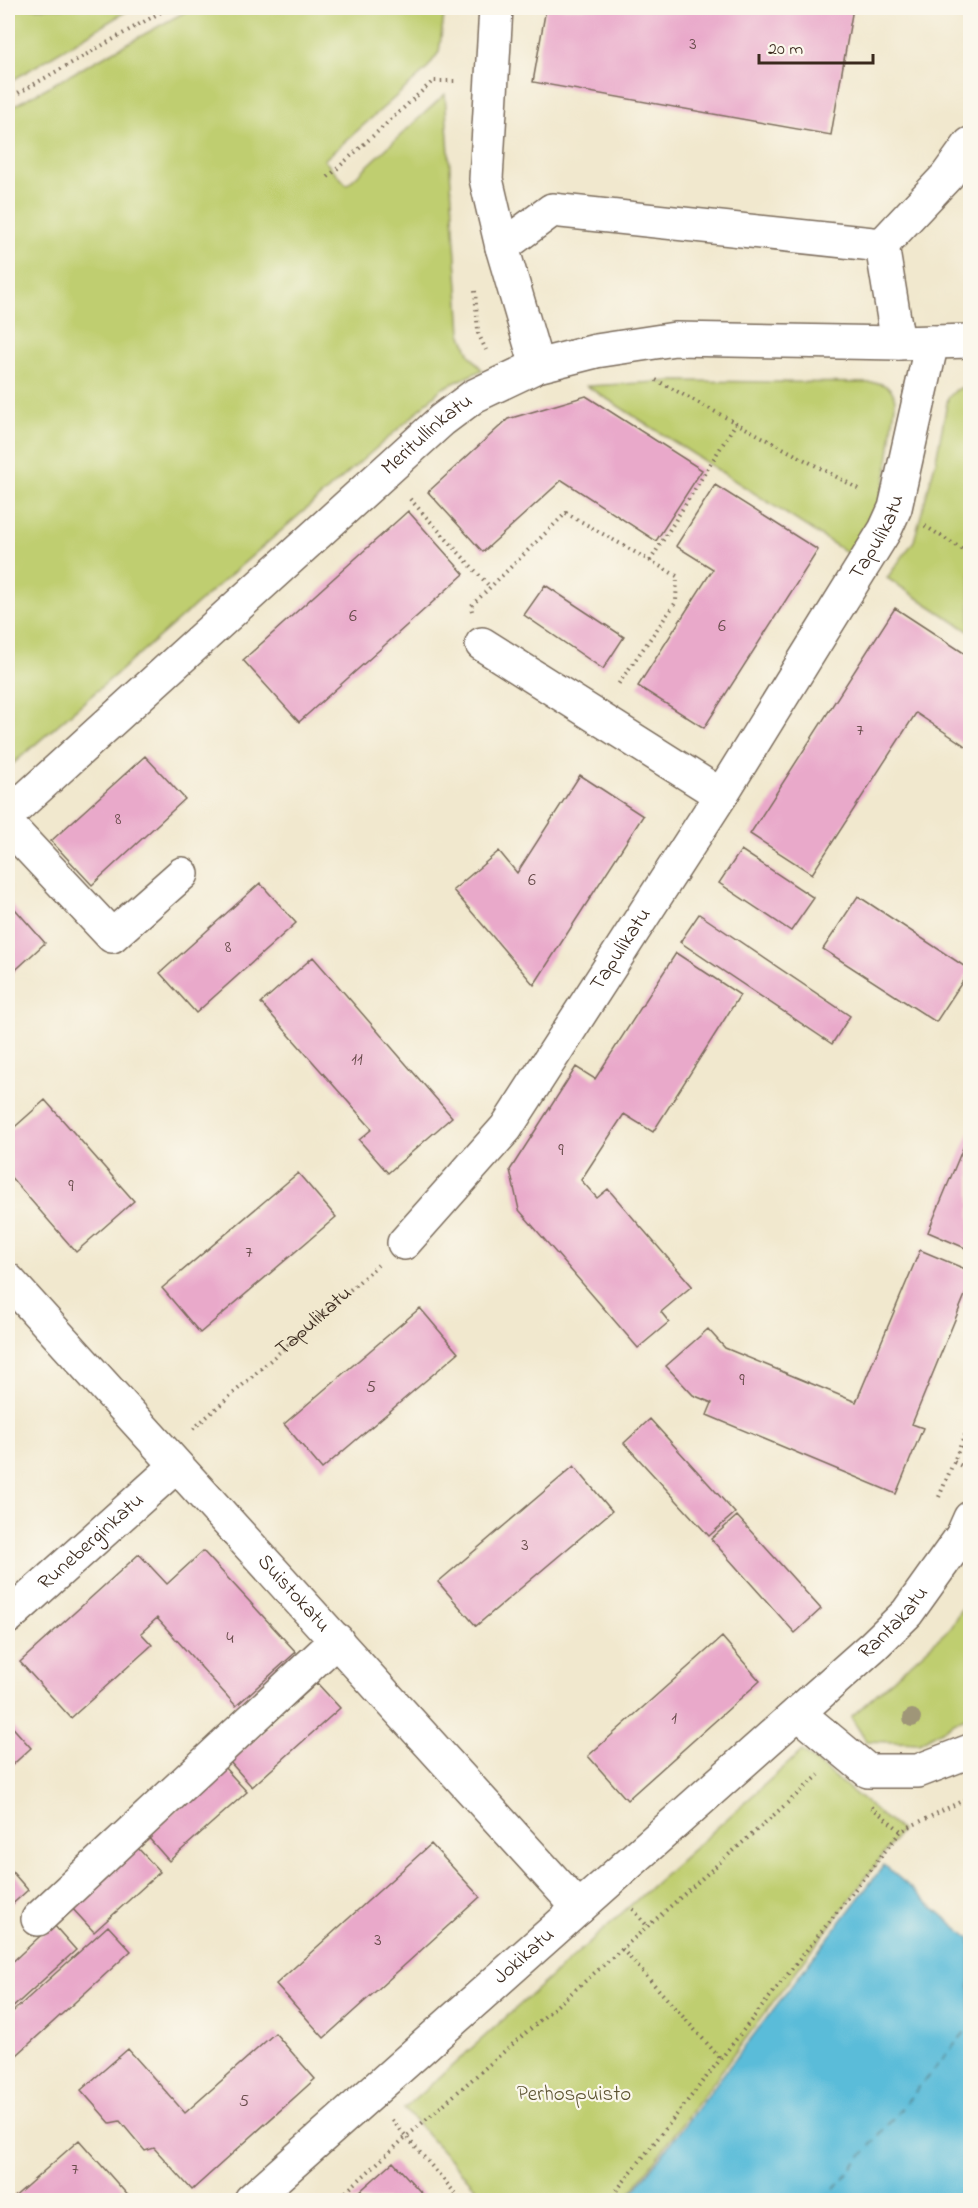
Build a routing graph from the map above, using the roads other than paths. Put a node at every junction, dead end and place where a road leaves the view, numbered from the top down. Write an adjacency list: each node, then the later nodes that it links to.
1 (496, 8): 4 (street)
2 (970, 144): 3 (street)
3 (882, 245): 4 (street); 7 (street)
4 (502, 247): 8 (street)
5 (970, 341): 6 (street, Meritullinkatu)
6 (932, 342): 7 (street, Meritullinkatu); 10 (street, Tapulikatu)
7 (898, 343): 8 (street, Meritullinkatu)
8 (537, 366): 11 (street, Meritullinkatu)
9 (482, 644): 10 (street)
10 (721, 795): 14 (street, Tapulikatu)
11 (8, 815)
12 (8, 825): 13 (street)
13 (182, 874)
14 (404, 1243)
15 (8, 1280): 16 (street, Suistokatu)
16 (176, 1466): 18 (street, Runeberginkatu); 19 (street, Suistokatu)
17 (970, 1518): 20 (street, Rantakatu)
18 (8, 1617)
19 (337, 1640): 22 (street, Suistokatu); 23 (street)
20 (798, 1713): 21 (street); 22 (street, Jokikatu)
21 (970, 1750)
22 (579, 1908): 24 (street, Jokikatu)
23 (38, 1919)
24 (251, 2200)

